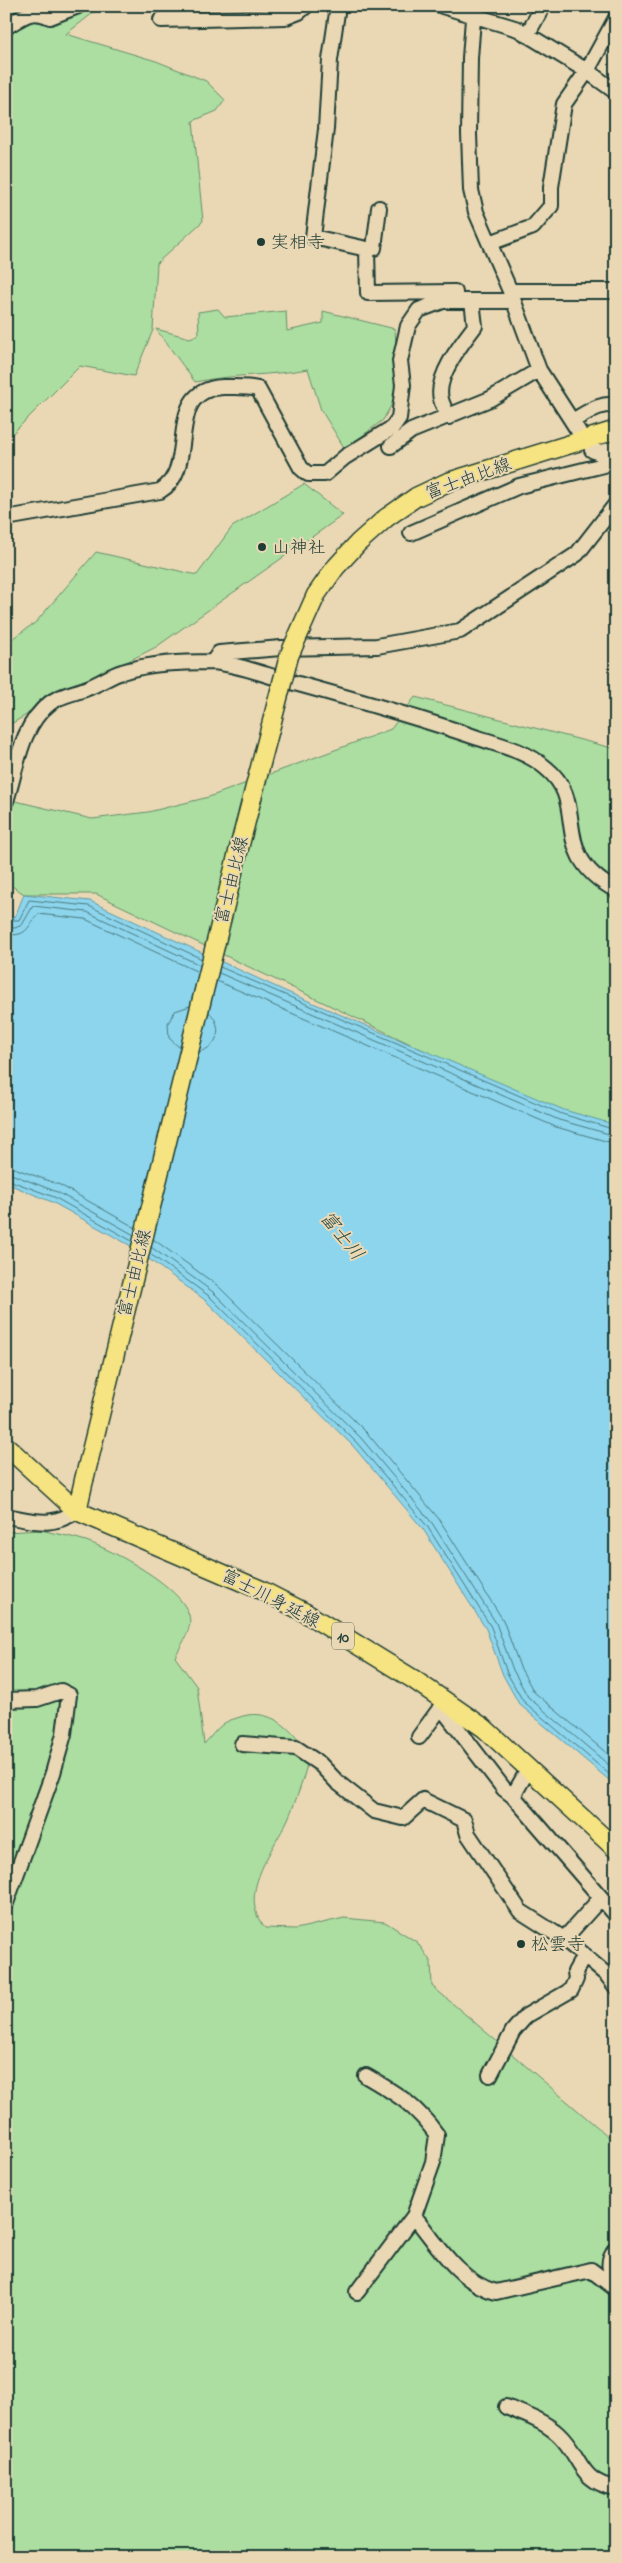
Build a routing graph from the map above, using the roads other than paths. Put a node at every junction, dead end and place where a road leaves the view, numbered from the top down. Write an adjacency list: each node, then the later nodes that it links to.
1 (78, 6): 9 (street)
2 (306, 6): 8 (street)
3 (338, 6): 15 (street)
4 (442, 6): 6 (street)
5 (543, 6): 10 (street)
6 (474, 11): 10 (street); 14 (street)
7 (616, 18): 11 (street)
8 (161, 20)
9 (6, 28)
10 (527, 35): 11 (street)
11 (587, 71): 12 (street); 14 (street)
12 (616, 92)
13 (379, 208): 15 (street)
14 (490, 243): 17 (street)
15 (367, 249): 18 (street)
16 (616, 292): 17 (street)
17 (511, 296): 19 (street); 20 (street)
18 (454, 302): 19 (street); 29 (street)
19 (472, 302): 22 (street)
20 (539, 370): 21 (street); 22 (street)
21 (616, 404)
22 (449, 417): 24 (street)
23 (616, 430): 35 (main road, 富士由比線, bridge)
24 (391, 446)
25 (616, 448): 26 (street)
26 (592, 450)
27 (616, 462): 30 (street)
28 (616, 504): 31 (street)
29 (6, 518)
30 (411, 533)
31 (213, 662): 32 (street); 33 (street)
32 (6, 801)
33 (616, 890)
34 (6, 1446): 35 (main road, 富士川身延線 / 10)
35 (76, 1511): 36 (street); 40 (main road, 富士川身延線 / 10)
36 (6, 1516)
37 (6, 1700): 44 (street)
38 (418, 1737): 41 (street)
39 (242, 1744): 46 (street)
40 (529, 1768): 41 (street); 42 (main road, 富士川身延線 / 10)
41 (513, 1796): 43 (street)
42 (616, 1849)
43 (600, 1898): 45 (street); 46 (street)
44 (6, 1903)
45 (616, 1915)
46 (564, 1939): 47 (street)
47 (584, 1956): 48 (street); 49 (street)
48 (616, 1988)
49 (490, 2075)
50 (366, 2076): 51 (street)
51 (414, 2216): 53 (street); 54 (street)
52 (616, 2248): 53 (street)
53 (616, 2288)
54 (357, 2292)
55 (506, 2407): 56 (street)
56 (616, 2488)

